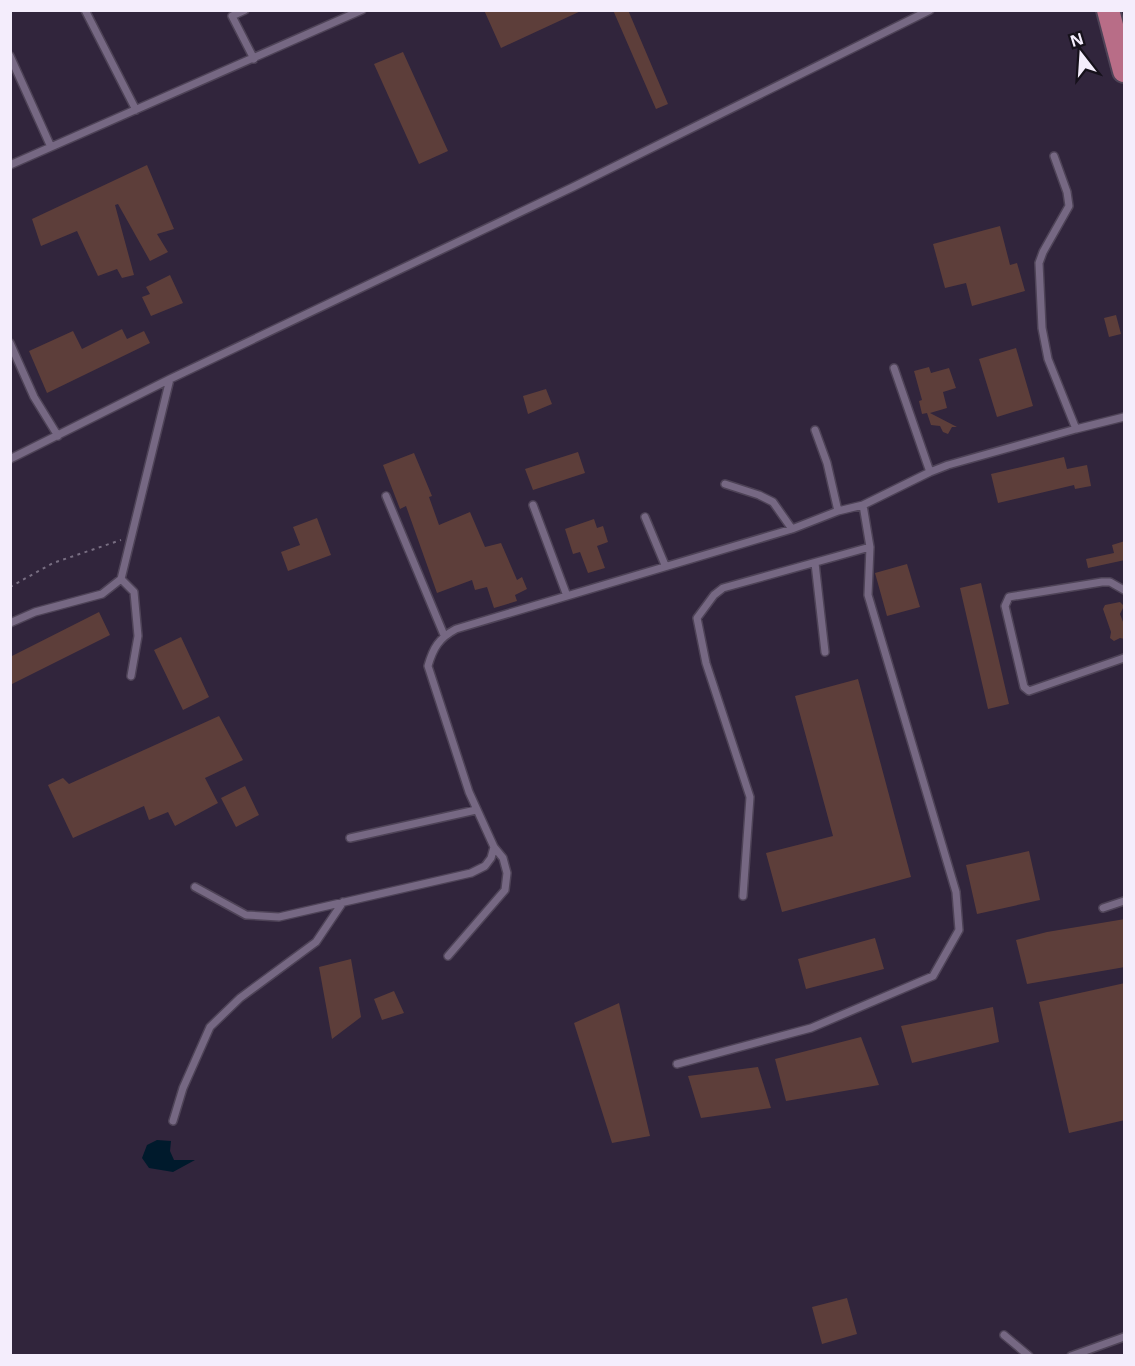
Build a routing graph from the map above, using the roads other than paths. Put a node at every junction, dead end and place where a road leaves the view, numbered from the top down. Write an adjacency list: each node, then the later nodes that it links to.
1 (85, 10): 10 (lane)
2 (245, 10): 6 (lane)
3 (362, 10): 8 (lane)
4 (930, 10): 16 (lane)
5 (1108, 10): 9 (main road)
6 (230, 14): 8 (lane)
7 (10, 56): 11 (lane)
8 (254, 58): 10 (lane)
9 (1125, 71)
10 (136, 110): 11 (lane)
11 (51, 147): 13 (lane)
12 (1054, 156): 18 (lane)
13 (10, 165)
14 (10, 343): 20 (lane)
15 (894, 368): 22 (lane)
16 (170, 379): 20 (lane); 33 (lane)
17 (1125, 417): 18 (lane)
18 (1076, 429): 22 (lane)
19 (815, 430): 27 (lane)
20 (58, 436): 21 (lane)
21 (10, 459)
22 (930, 472): 26 (lane)
23 (725, 484): 29 (lane)
24 (386, 496): 37 (lane)
25 (533, 505): 35 (lane)
26 (863, 505): 27 (lane); 30 (lane)
27 (838, 511): 29 (lane)
28 (645, 517): 32 (lane)
29 (792, 529): 32 (lane)
30 (870, 547): 31 (lane); 50 (lane)
31 (815, 562): 38 (lane); 45 (lane)
32 (665, 566): 35 (lane)
33 (122, 579): 36 (lane); 40 (lane)
34 (1125, 590): 39 (lane)
35 (567, 596): 37 (lane)
36 (10, 623)
37 (444, 635): 41 (lane)
38 (825, 652)
39 (1125, 658)
40 (131, 676)
41 (476, 810): 42 (lane); 43 (lane)
42 (350, 838)
43 (494, 847): 47 (lane); 49 (lane)
44 (195, 887): 47 (lane)
45 (743, 896)
46 (1125, 901): 48 (lane)
47 (343, 902): 51 (lane)
48 (1103, 908)
49 (448, 956)
50 (676, 1064)
51 (173, 1121)
52 (1004, 1335): 54 (lane)
53 (1125, 1337): 55 (lane)
54 (1029, 1356)
55 (1071, 1356)

